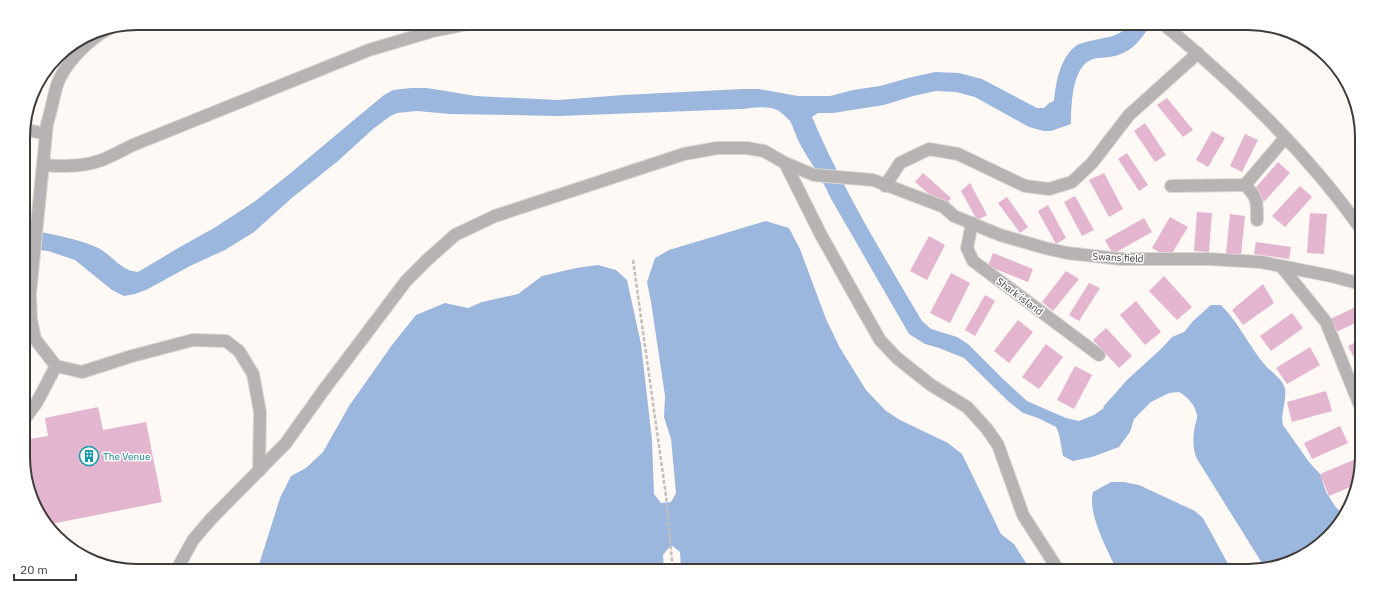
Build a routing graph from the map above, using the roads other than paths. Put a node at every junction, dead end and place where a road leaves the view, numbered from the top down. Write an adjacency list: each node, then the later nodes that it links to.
1 (438, 30): 9 (street)
2 (1170, 30): 4 (street)
3 (93, 39): 6 (street)
4 (1198, 53): 7 (street); 11 (street)
5 (30, 131): 6 (street)
6 (46, 134): 9 (street)
7 (1285, 138): 10 (street); 14 (street)
8 (785, 163): 11 (street, Swans field); 24 (street, Swans field); 26 (street)
9 (43, 165): 18 (street)
10 (1245, 185): 12 (street); 13 (street)
11 (886, 186): 15 (street, Swans field)
12 (1171, 186)
13 (1257, 220)
14 (1355, 220)
15 (972, 223): 16 (street, Swans field); 20 (street, Shark island)
16 (1281, 266): 17 (street, Swans field); 22 (street)
17 (1355, 282)
18 (30, 294)
19 (30, 327): 21 (street)
20 (1099, 355)
21 (56, 366): 23 (street); 24 (street)
22 (1355, 393)
23 (30, 412)
24 (259, 471): 25 (street, Swans field)
25 (180, 564)
26 (1055, 564)

